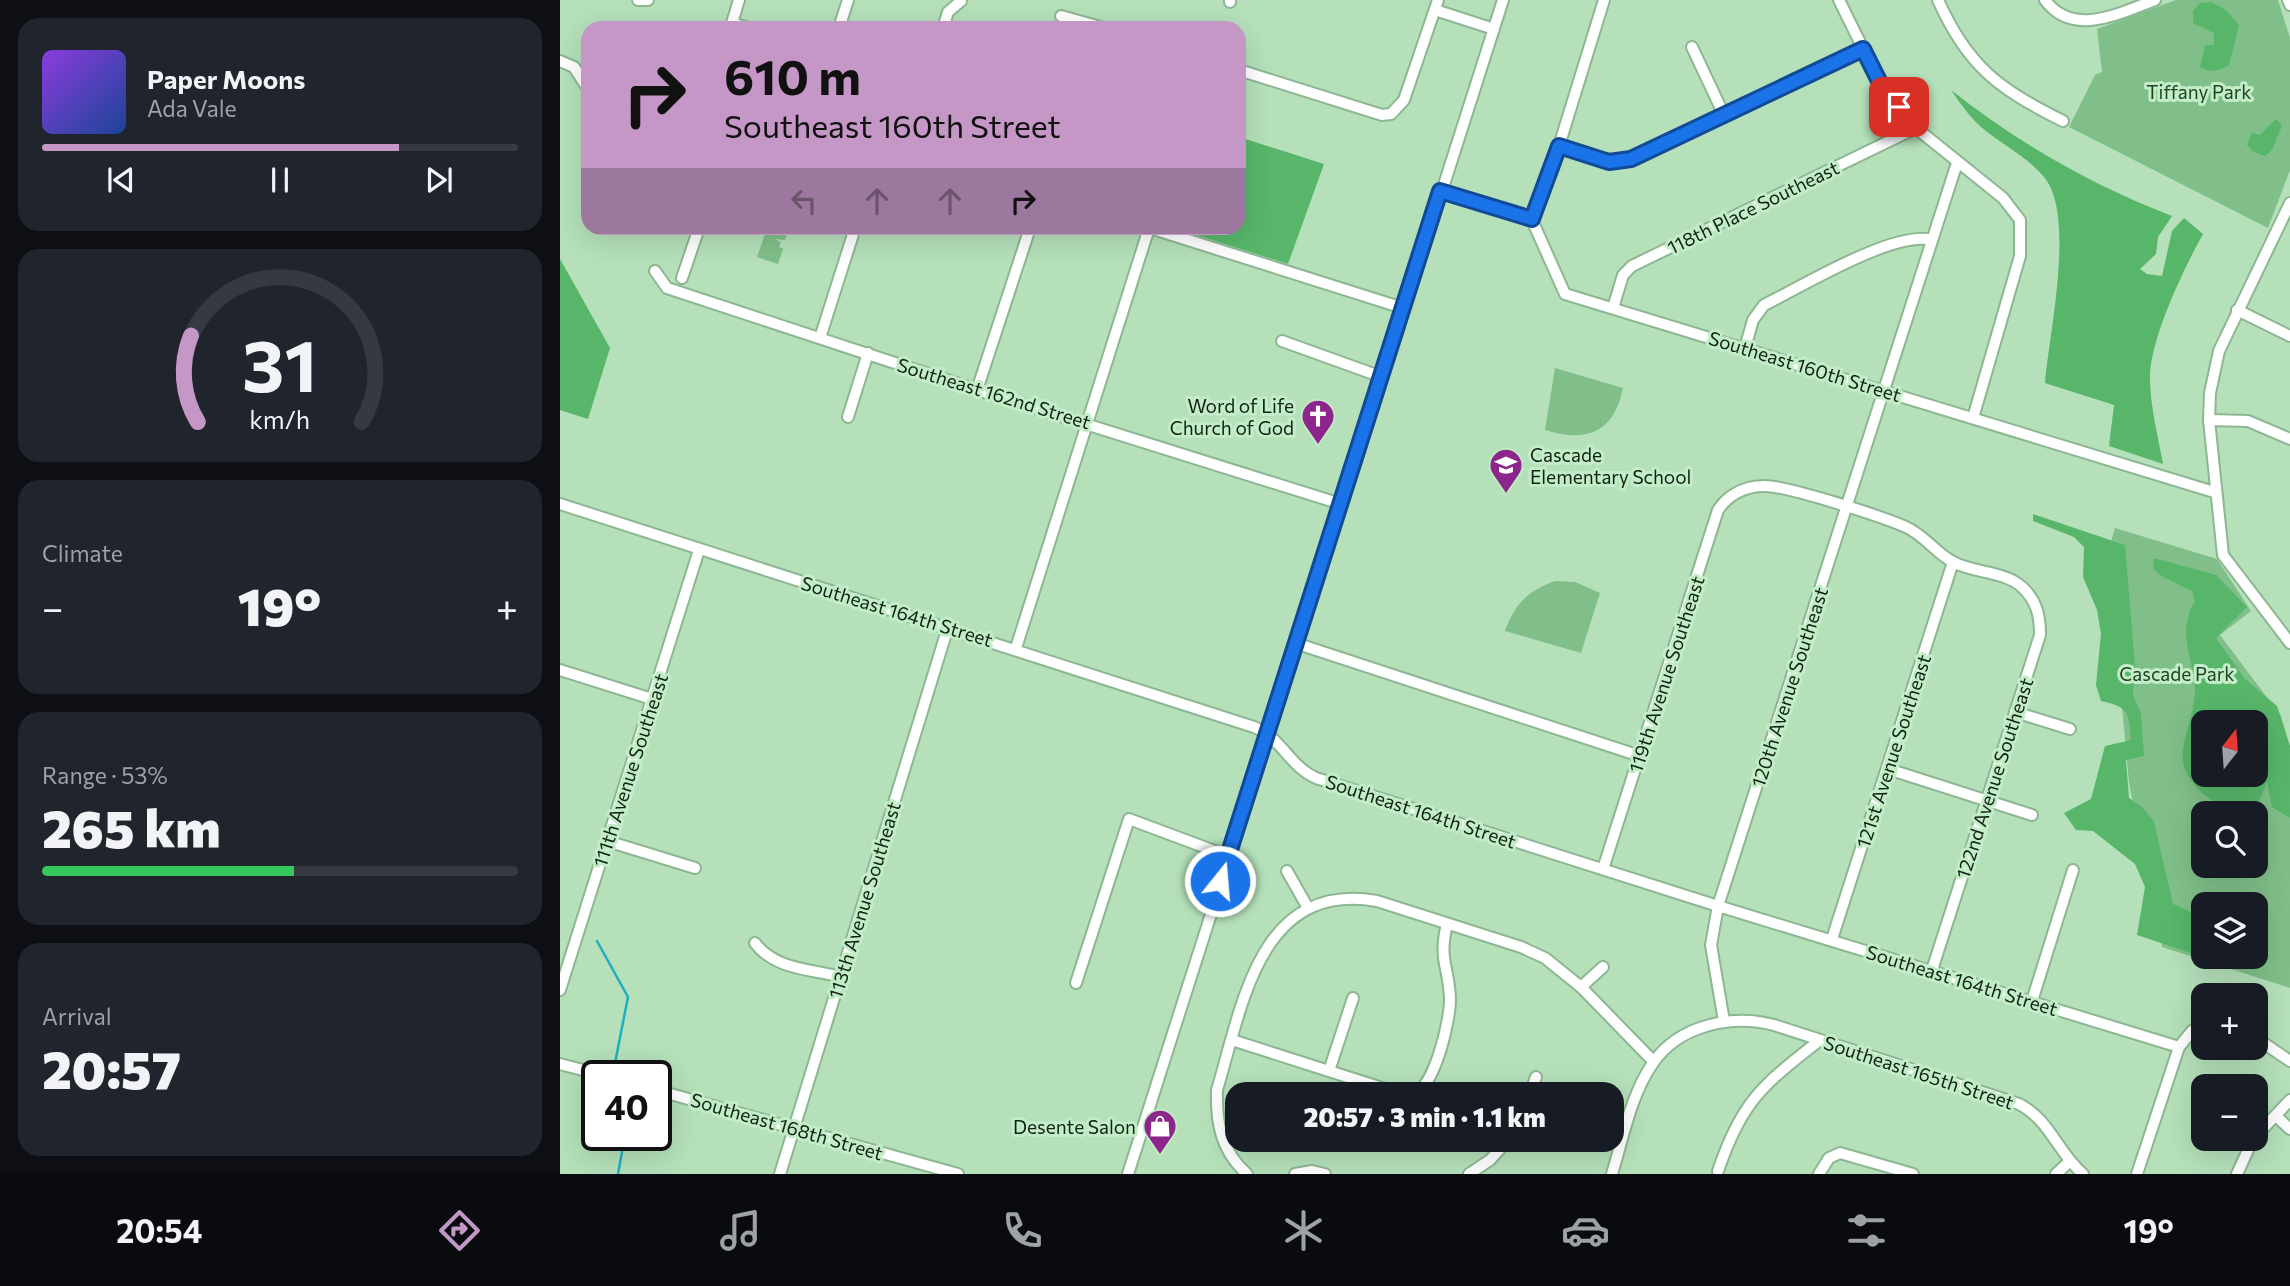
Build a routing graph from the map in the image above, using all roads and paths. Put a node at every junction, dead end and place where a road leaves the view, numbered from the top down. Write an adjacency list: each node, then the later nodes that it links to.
1 (638, 0): 2 (street)
2 (648, 0)
3 (739, 0): 16 (street)
4 (848, 0): 17 (street)
5 (1503, 0): 20 (street)
6 (1604, 0): 29 (street)
7 (1839, 0): 22 (street)
8 (1938, 0): 27 (street)
9 (2045, 0): 10 (street)
10 (2155, 0)
11 (2288, 0): 14 (street)
12 (961, 1): 18 (street)
13 (1436, 5): 20 (street); 24 (street)
14 (2290, 5)
15 (1061, 16): 19 (street)
16 (733, 21)
17 (841, 21)
18 (945, 21)
19 (1076, 21)
20 (1494, 29): 31 (street)
21 (1692, 47): 26 (street)
22 (1863, 49): 26 (street); 28 (street)
23 (560, 61): 25 (street)
24 (1246, 72)
25 (581, 78)
26 (1724, 115): 29 (street)
27 (2063, 121)
28 (1916, 128): 30 (street); 43 (street, 118th Place Southeast)
29 (1559, 146): 33 (street)
30 (1957, 163): 39 (street, 120th Avenue Southeast); 54 (street)
31 (1440, 191): 33 (street); 42 (street)
32 (2290, 202): 44 (street)
33 (1532, 219): 43 (street, Southeast 160th Street)
34 (697, 235): 41 (street)
35 (853, 235): 46 (street)
36 (1028, 235): 51 (street)
37 (1148, 235): 56 (street)
38 (1172, 235): 42 (street)
39 (1932, 240): 48 (street); 52 (street, 120th Avenue Southeast)
40 (655, 271): 46 (street, Southeast 162nd Street)
41 (682, 278)
42 (1404, 308): 50 (street)
43 (1613, 308): 48 (street, Southeast 160th Street)
44 (2237, 310): 45 (street); 55 (street)
45 (2290, 336)
46 (820, 338): 49 (street, Southeast 162nd Street)
47 (1282, 341): 50 (street)
48 (1745, 348): 52 (street, Southeast 160th Street)
49 (868, 353): 51 (street, Southeast 162nd Street); 53 (street)
50 (1382, 377): 60 (street)
51 (977, 390): 56 (street, Southeast 162nd Street)
52 (1883, 390): 54 (street, Southeast 160th Street); 61 (street, 120th Avenue Southeast)
53 (848, 418)
54 (1973, 418): 58 (street, Southeast 160th Street)
55 (2209, 420): 57 (street); 58 (street)
56 (1089, 423): 60 (street, Southeast 162nd Street); 67 (street)
57 (2290, 439)
58 (2214, 492): 66 (street)
59 (560, 504): 62 (street, Southeast 164th Street)
60 (1341, 504): 65 (street)
61 (1847, 508): 63 (street); 73 (street, 119th Avenue Southeast); 83 (street, 120th Avenue Southeast)
62 (699, 550): 64 (street, Southeast 164th Street); 69 (street, 111th Avenue Southeast)
63 (1953, 562): 70 (street, 122nd Avenue Southeast); 74 (street, 121st Avenue Southeast)
64 (948, 627): 67 (street, Southeast 164th Street); 90 (street, 113th Avenue Southeast)
65 (1295, 643): 72 (street); 73 (street)
66 (2290, 643)
67 (1016, 648): 72 (street, Southeast 164th Street)
68 (560, 670): 69 (street)
69 (652, 699): 77 (street, 111th Avenue Southeast)
70 (2015, 712): 71 (street); 75 (street, 122nd Avenue Southeast)
71 (2070, 729)
72 (1267, 733): 78 (street); 80 (street, Southeast 164th Street)
73 (1640, 756): 80 (street, 119th Avenue Southeast)
74 (1888, 769): 75 (street); 86 (street, 121st Avenue Southeast)
75 (1987, 800): 76 (street); 89 (street, 122nd Avenue Southeast)
76 (2032, 815)
77 (607, 841): 79 (street); 93 (street, 111th Avenue Southeast)
78 (1228, 856): 91 (street); 123 (street)
79 (695, 868)
80 (1603, 869): 83 (street, Southeast 164th Street)
81 (2073, 870): 95 (street)
82 (1287, 871): 84 (street)
83 (1718, 906): 86 (street, Southeast 164th Street); 96 (street, 120th Avenue Southeast)
84 (1308, 908): 85 (street); 98 (street)
85 (1447, 924): 92 (street); 109 (street)
86 (1832, 939): 89 (street, Southeast 164th Street)
87 (755, 943): 90 (street)
88 (1603, 967): 92 (street)
89 (1932, 970): 95 (street, Southeast 164th Street)
90 (841, 977): 115 (street, 113th Avenue Southeast)
91 (1076, 983)
92 (1581, 987): 102 (street)
93 (560, 990)
94 (1353, 998): 106 (street)
95 (2032, 1001): 101 (street, Southeast 164th Street)
96 (1724, 1021): 99 (street, Southeast 165th Street); 102 (street)
97 (2191, 1032): 101 (street)
98 (1232, 1040): 106 (street); 124 (street)
99 (1820, 1040): 119 (street, Southeast 165th Street); 120 (street)
100 (2268, 1046): 103 (street)
101 (2179, 1047): 133 (street)
102 (1653, 1061): 128 (street)
103 (2290, 1061)
104 (560, 1064): 105 (street)
105 (581, 1069)
106 (1329, 1071): 108 (street)
107 (1536, 1077): 110 (street)
108 (1363, 1082)
109 (1427, 1082)
110 (1534, 1082)
111 (672, 1094): 115 (street, Southeast 168th Street)
112 (2290, 1100): 113 (street)
113 (2277, 1117): 114 (street); 116 (street)
114 (2268, 1125)
115 (794, 1128): 121 (street, 113th Avenue Southeast); 122 (street, Southeast 168th Street)
116 (2290, 1129)
117 (2248, 1151): 134 (street)
118 (1497, 1152): 127 (street)
119 (2069, 1162): 131 (street); 132 (street, Southeast 165th Street)
120 (1718, 1171)
121 (780, 1174)
122 (958, 1174)
123 (1128, 1174)
124 (1247, 1174)
125 (1295, 1174): 126 (street)
126 (1325, 1174)
127 (1469, 1174)
128 (1612, 1174)
129 (1819, 1174): 130 (street)
130 (1913, 1174)
131 (2056, 1174)
132 (2083, 1174)
133 (2137, 1174)
134 (2237, 1174)

